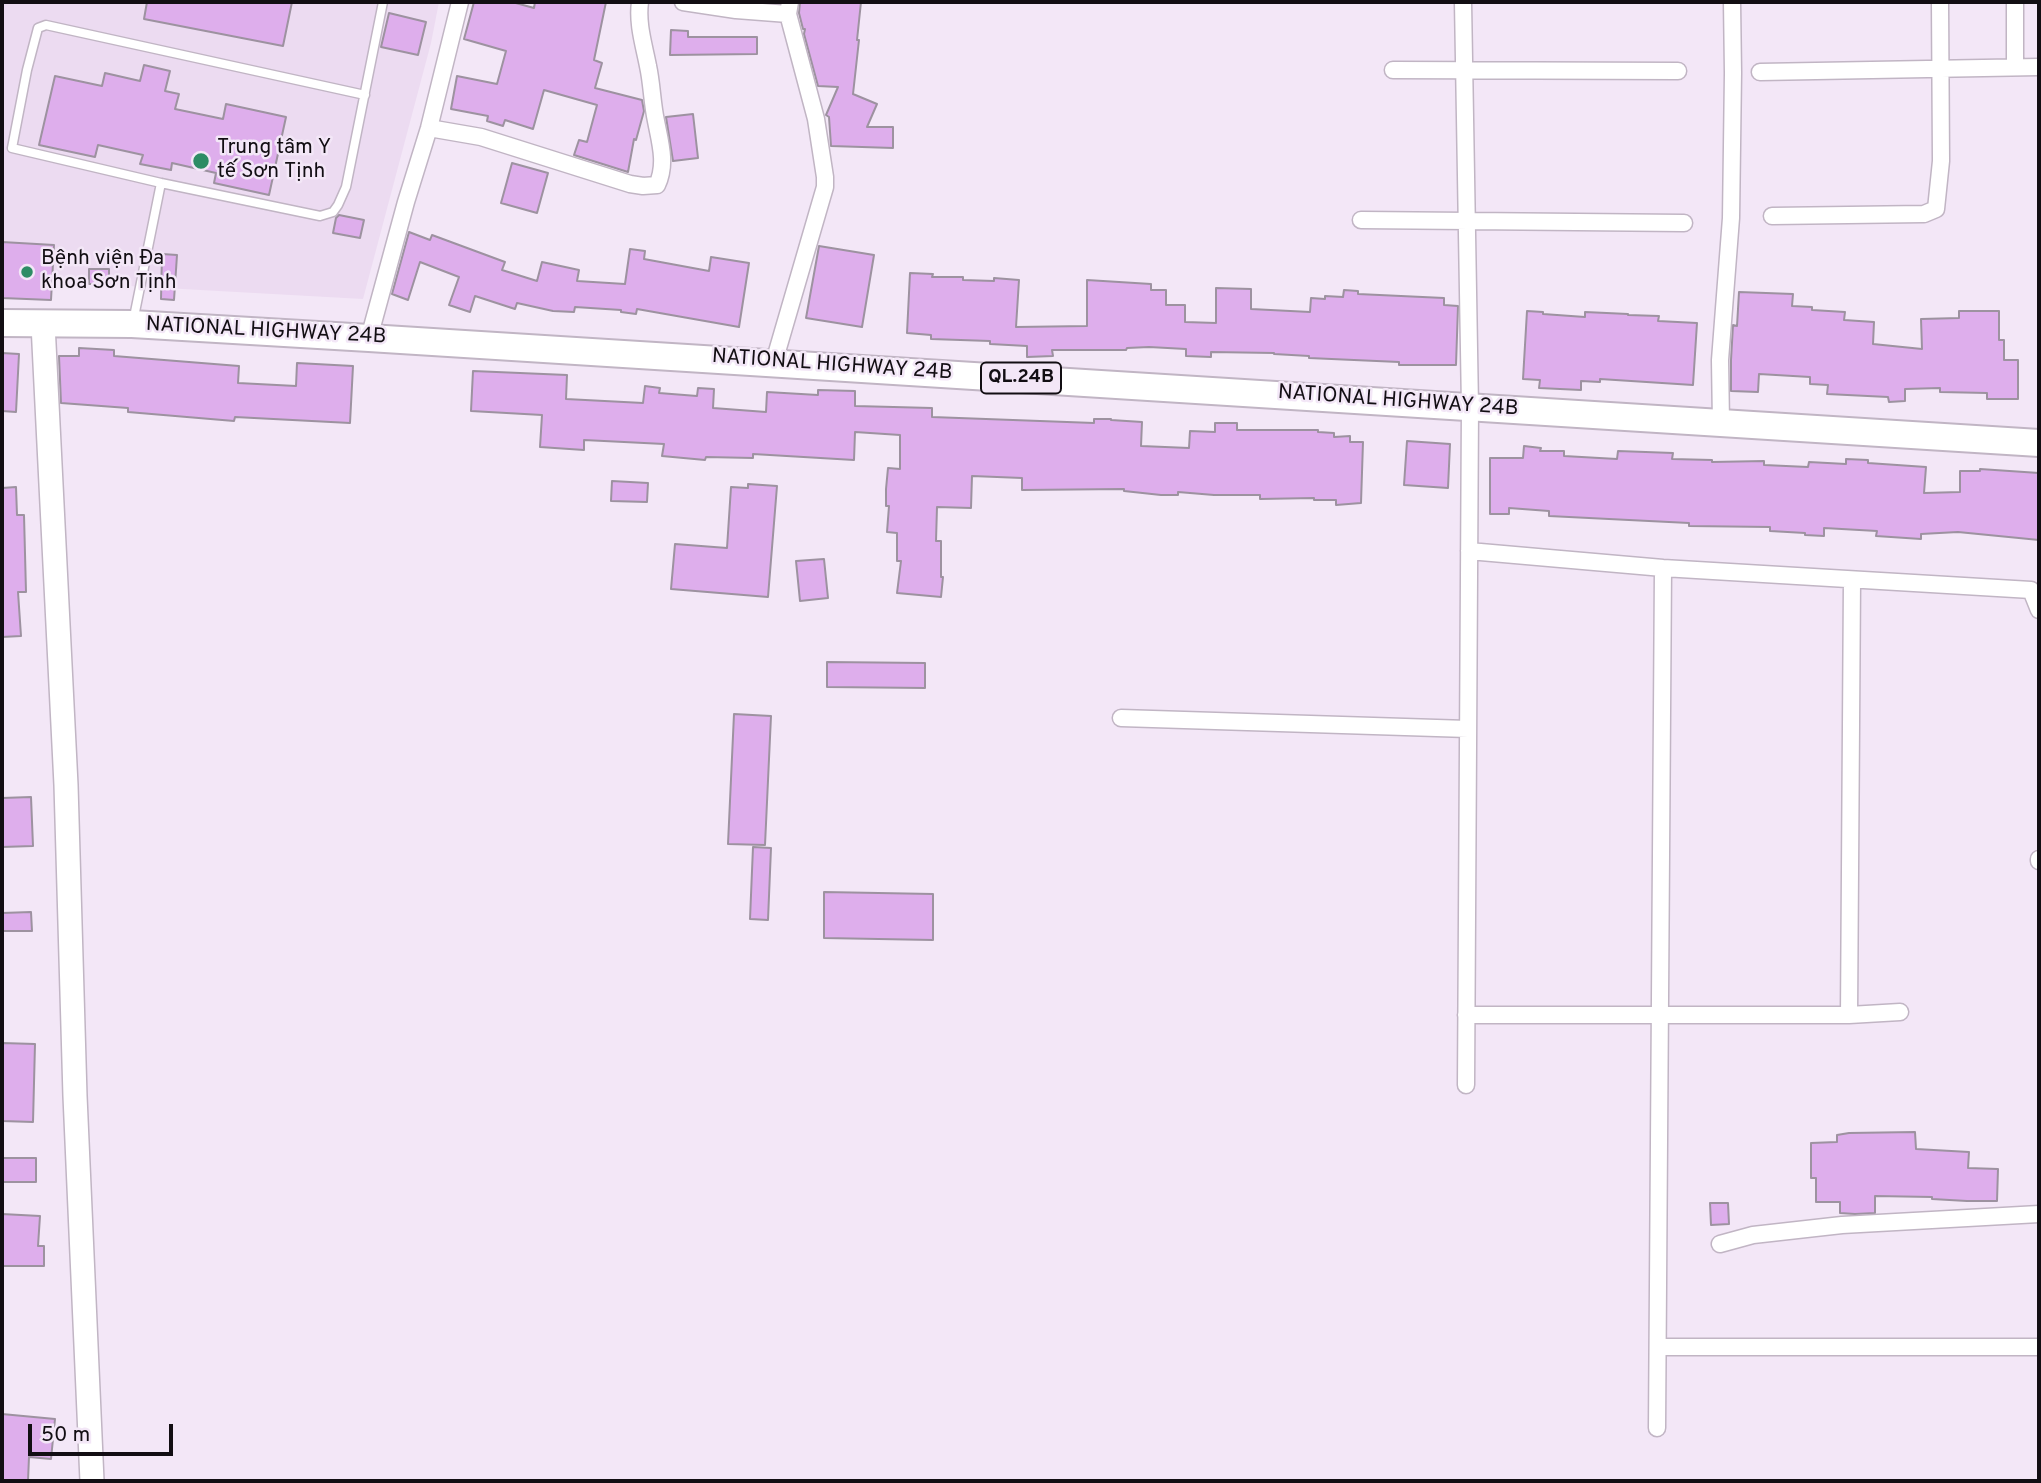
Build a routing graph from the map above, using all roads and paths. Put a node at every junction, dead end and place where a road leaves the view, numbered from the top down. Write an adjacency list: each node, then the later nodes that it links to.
1 (383, 2): 17 (lane)
2 (460, 2): 18 (street)
3 (640, 2): 18 (street)
4 (683, 2): 9 (street)
5 (1463, 2): 14 (street)
6 (1732, 2): 30 (street)
7 (1940, 2): 12 (street)
8 (2015, 2): 10 (street)
9 (789, 8): 28 (street)
10 (2015, 66): 11 (street); 12 (street)
11 (2039, 67)
12 (1941, 69): 16 (street); 20 (street)
13 (1394, 70): 14 (street)
14 (1464, 70): 15 (street); 22 (street)
15 (1678, 71)
16 (1760, 72)
17 (365, 95): 19 (lane); 19 (lane)
18 (429, 128): 27 (street)
19 (161, 183): 26 (lane)
20 (1772, 216)
21 (1361, 220): 22 (street)
22 (1467, 221): 23 (street); 29 (street)
23 (1684, 223)
24 (2, 323): 25 (main road, NATIONAL HIGHWAY 24B / QL.24B)
25 (43, 324): 26 (main road, NATIONAL HIGHWAY 24B / QL.24B); 48 (street)
26 (132, 324): 27 (main road, NATIONAL HIGHWAY 24B / QL.24B)
27 (369, 338): 28 (main road, NATIONAL HIGHWAY 24B / QL.24B)
28 (774, 362): 29 (main road, NATIONAL HIGHWAY 24B / QL.24B)
29 (1470, 407): 30 (main road, NATIONAL HIGHWAY 24B / QL.24B); 32 (street)
30 (1721, 423): 31 (main road, NATIONAL HIGHWAY 24B / QL.24B)
31 (2039, 443)
32 (1469, 551): 33 (street); 37 (street)
33 (1663, 568): 34 (street); 40 (street)
34 (1852, 580): 35 (street); 41 (street)
35 (2039, 610)
36 (1121, 718): 37 (street)
37 (1468, 729): 39 (street)
38 (1900, 1012): 41 (street)
39 (1466, 1015): 40 (street); 42 (street)
40 (1660, 1015): 41 (street); 45 (street)
41 (1849, 1015)
42 (1466, 1084)
43 (2039, 1214): 44 (street)
44 (1720, 1244)
45 (1658, 1347): 46 (street); 47 (street)
46 (2039, 1347)
47 (1657, 1428)
48 (92, 1481)

